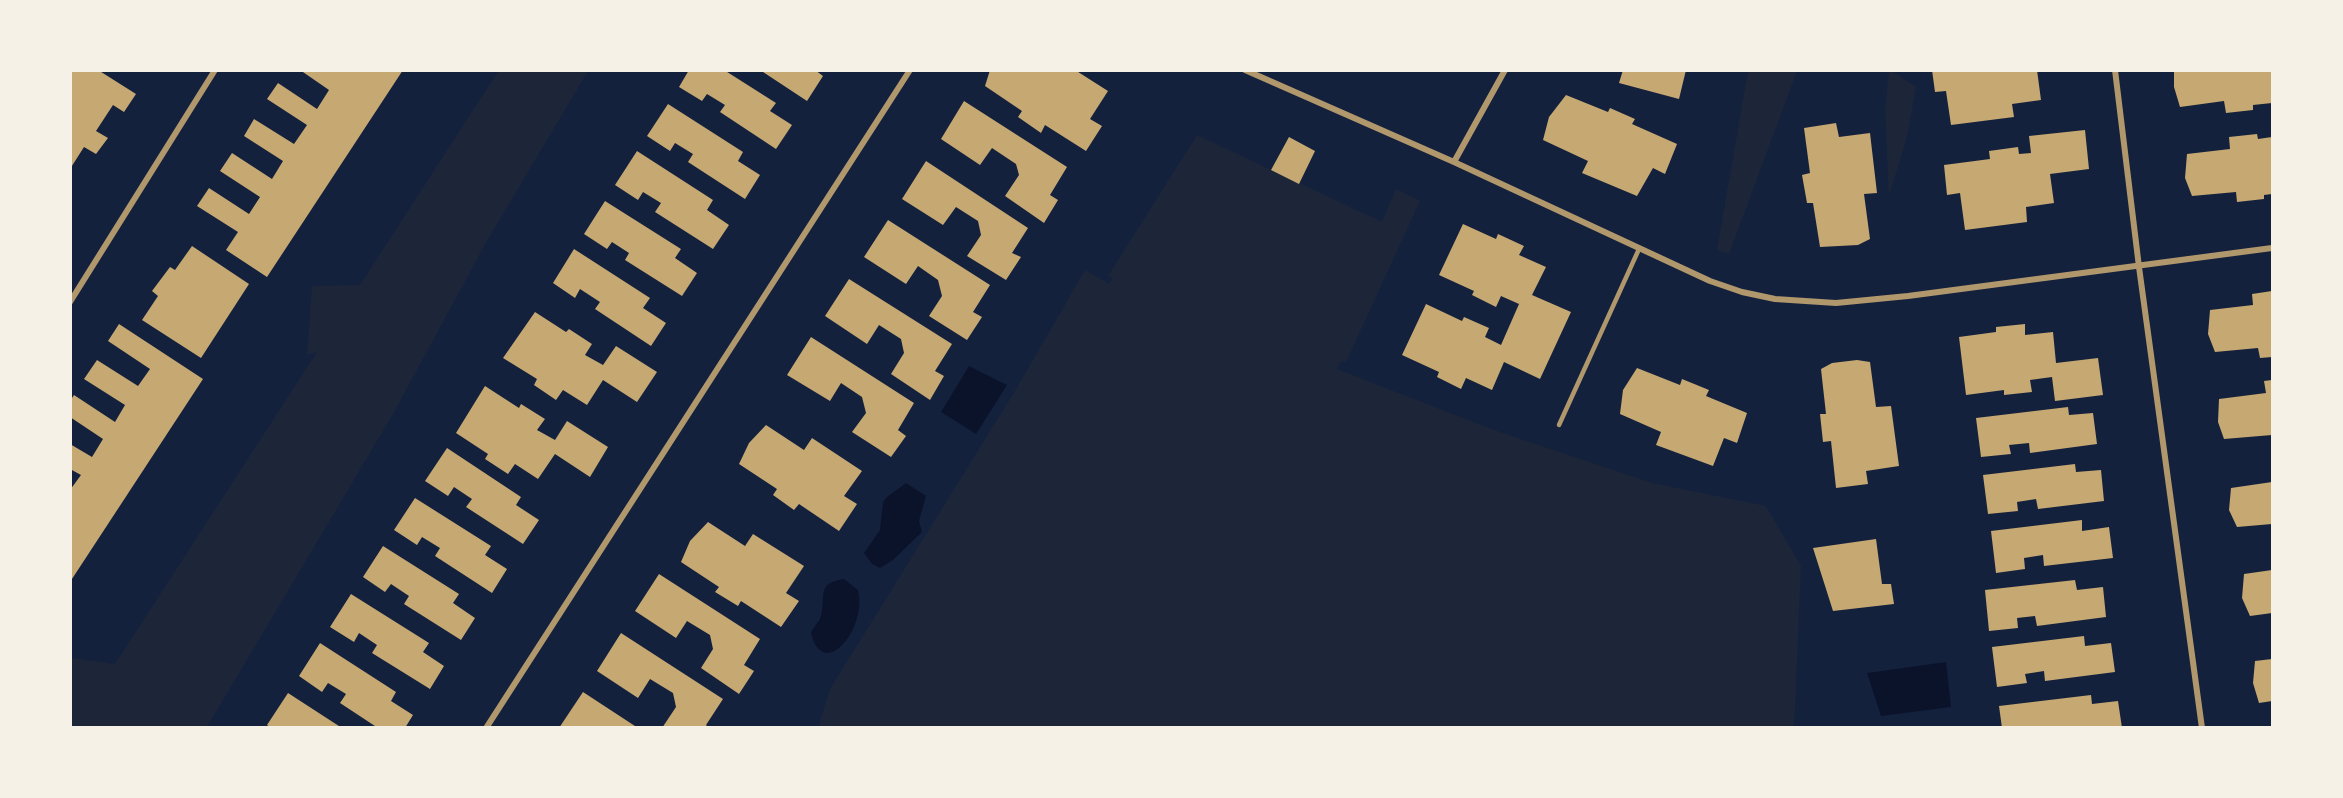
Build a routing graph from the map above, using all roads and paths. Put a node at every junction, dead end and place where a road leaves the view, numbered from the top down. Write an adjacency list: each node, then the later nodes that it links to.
1 (215, 70): 10 (street)
2 (910, 70): 12 (street)
3 (1245, 70): 6 (street)
4 (1505, 70): 6 (street)
5 (2115, 70): 9 (street)
6 (1454, 162): 8 (street)
7 (2272, 248): 9 (street)
8 (1639, 249): 9 (street); 11 (lane)
9 (2139, 267): 13 (street)
10 (70, 302)
11 (1559, 425)
12 (486, 728)
13 (2202, 728)

